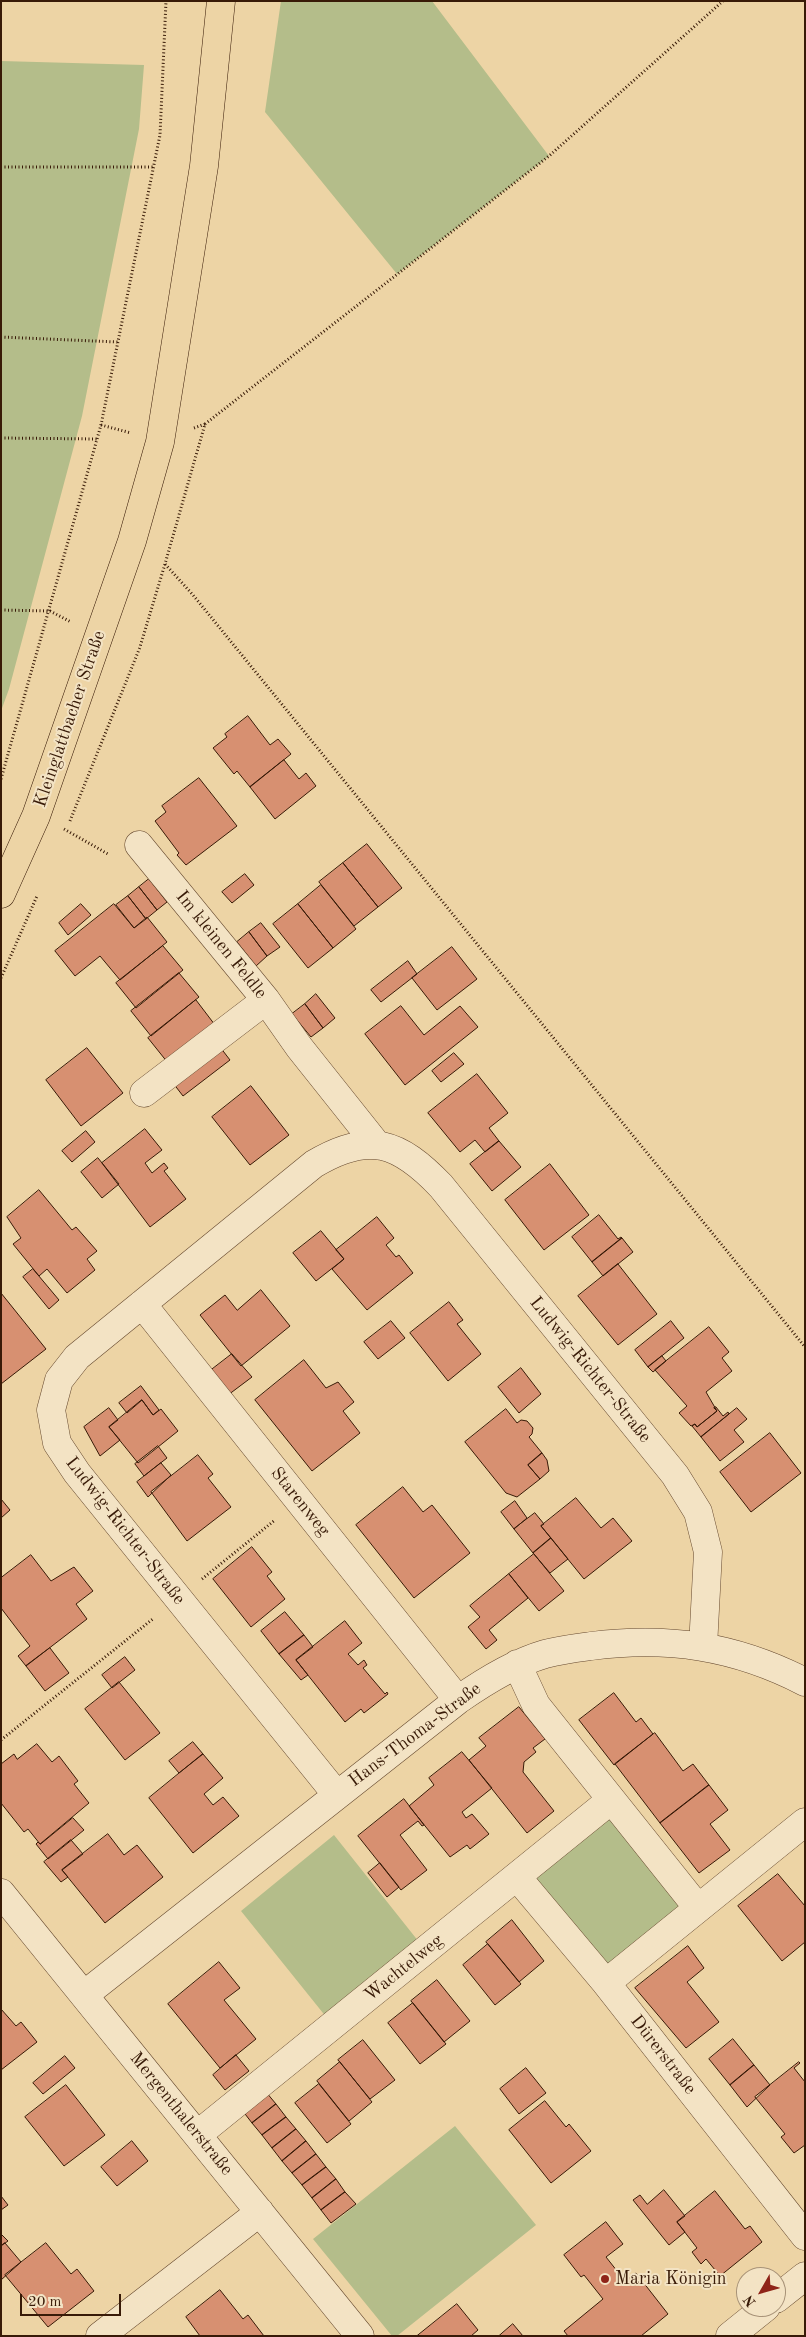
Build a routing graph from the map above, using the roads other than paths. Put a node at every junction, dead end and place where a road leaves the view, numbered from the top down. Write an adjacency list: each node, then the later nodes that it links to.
1 (221, 1): 3 (main road, Kleinglattbacher Straße)
2 (139, 845): 4 (street, Im kleinen Feldle)
3 (1, 894)
4 (266, 1000): 5 (street); 6 (street, Im kleinen Feldle)
5 (144, 1093)
6 (377, 1144): 7 (street, Ludwig-Richter-Straße); 8 (street, Ludwig-Richter-Straße)
7 (142, 1304): 11 (street, Starenweg); 12 (street, Ludwig-Richter-Straße)
8 (703, 1646): 9 (street, Hans-Thoma-Straße); 10 (street, Hans-Thoma-Straße)
9 (517, 1664): 11 (street, Hans-Thoma-Straße); 13 (street)
10 (805, 1682)
11 (458, 1700): 12 (street, Hans-Thoma-Straße)
12 (337, 1795): 19 (street, Hans-Thoma-Straße)
13 (611, 1800): 15 (street, Wachtelweg); 17 (street)
14 (805, 1822): 17 (street)
15 (517, 1877): 18 (street, Dürerstraße); 20 (street, Wachtelweg)
16 (1, 1893): 19 (street, Mergenthalerstraße)
17 (698, 1908): 18 (street)
18 (606, 1983): 22 (street, Dürerstraße)
19 (84, 1994): 20 (street, Mergenthalerstraße)
20 (197, 2135): 21 (street, Mergenthalerstraße)
21 (260, 2212): 26 (street); 27 (street, Mergenthalerstraße)
22 (805, 2236)
23 (805, 2276): 24 (street)
24 (786, 2291)
25 (754, 2317): 28 (street)
26 (100, 2336)
27 (360, 2336)
28 (730, 2336)

